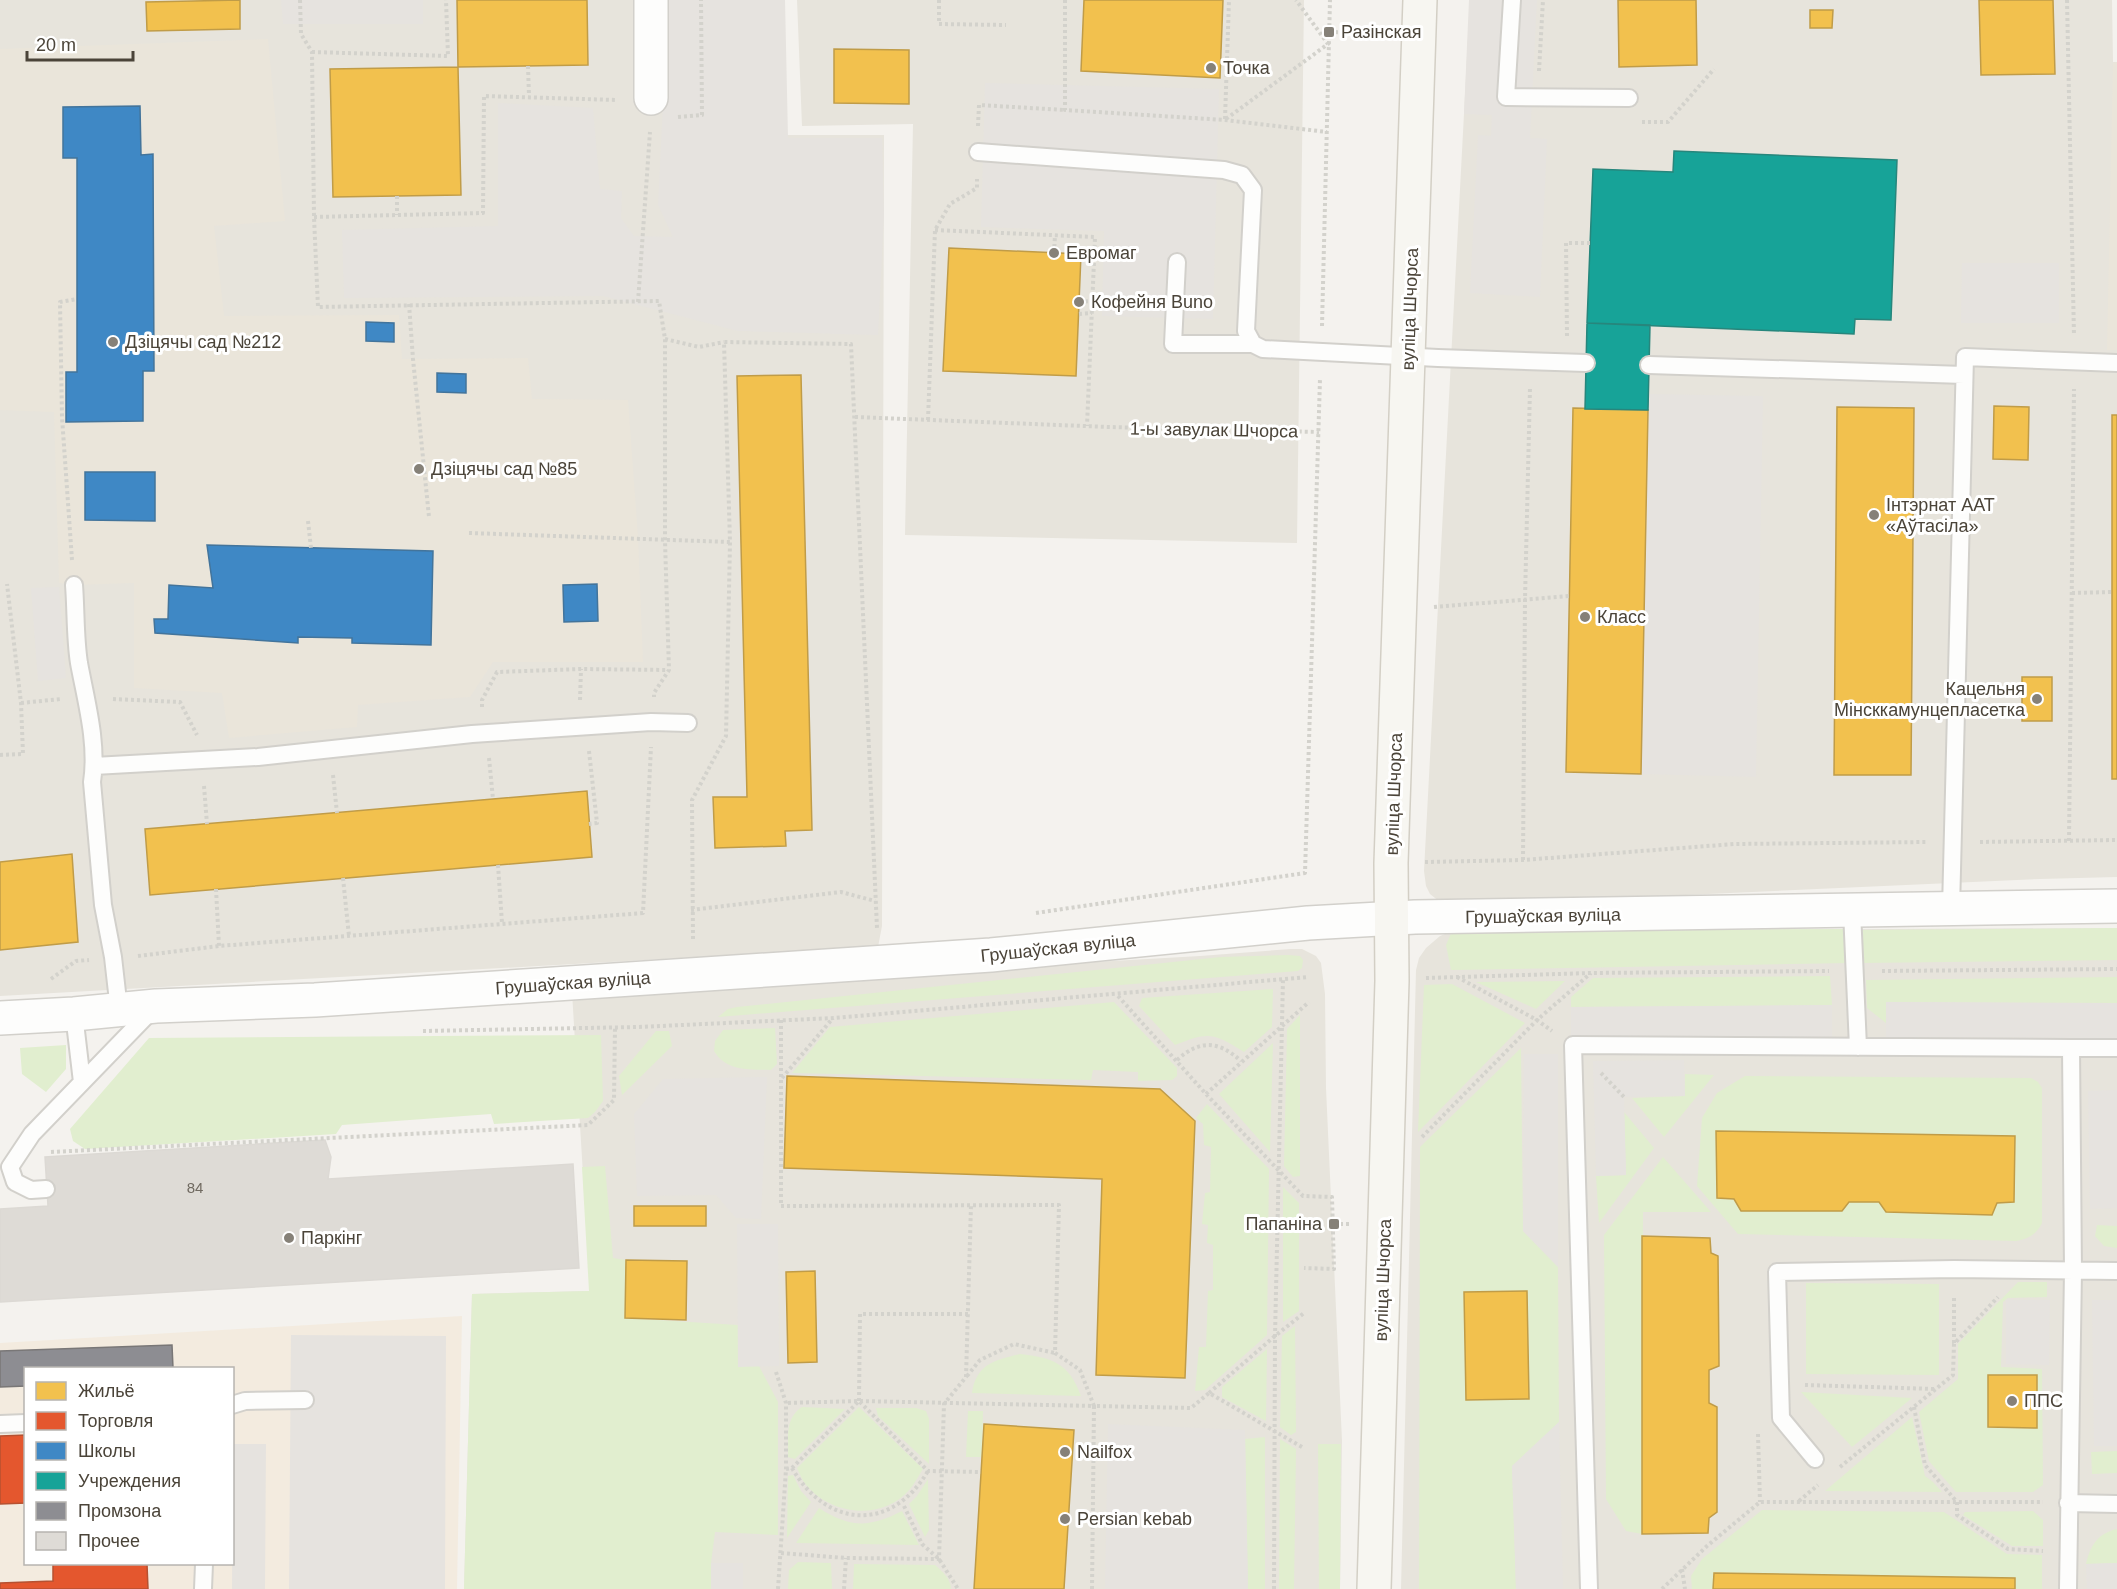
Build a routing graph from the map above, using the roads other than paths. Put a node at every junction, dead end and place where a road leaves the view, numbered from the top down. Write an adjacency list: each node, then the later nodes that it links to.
1 (651, 0): 5 (street)
2 (1420, 0): 9 (main road, вуліца Шчорса)
3 (1512, 0): 4 (lane)
4 (1629, 98)
5 (642, 104)
6 (978, 152): 8 (lane)
7 (1177, 262): 8 (lane)
8 (1253, 344): 9 (lane)
9 (1409, 357): 10 (lane); 20 (main road, вуліца Шчорса)
10 (1586, 363)
11 (2117, 363): 13 (lane)
12 (1649, 365): 13 (lane)
13 (1964, 375): 18 (lane)
14 (74, 585): 16 (lane)
15 (688, 723): 16 (lane)
16 (94, 766): 22 (lane)
17 (2117, 906): 18 (street, Грушаўская вуліца)
18 (1952, 909): 19 (street, Грушаўская вуліца)
19 (1852, 910): 20 (street, Грушаўская вуліца); 25 (lane)
20 (1391, 920): 21 (street, Грушаўская вуліца); 41 (main road, вуліца Шчорса)
21 (156, 1006): 22 (street, Грушаўская вуліца); 28 (lane)
22 (119, 1010): 23 (street, Грушаўская вуліца)
23 (74, 1014): 24 (street, Грушаўская вуліца); 28 (lane)
24 (0, 1018)
25 (1858, 1047): 26 (lane); 42 (lane)
26 (2071, 1048): 27 (lane); 30 (lane)
27 (2117, 1048)
28 (82, 1082): 29 (lane)
29 (46, 1189)
30 (2073, 1271): 31 (lane); 36 (lane); 37 (lane)
31 (2117, 1271)
32 (305, 1400): 33 (lane)
33 (234, 1404)
34 (24, 1423): 35 (lane)
35 (0, 1424)
36 (1815, 1459)
37 (2068, 1503): 38 (lane); 43 (lane)
38 (2117, 1504)
39 (204, 1565): 40 (lane)
40 (203, 1589)
41 (1374, 1589)
42 (1589, 1589)
43 (2068, 1589)

